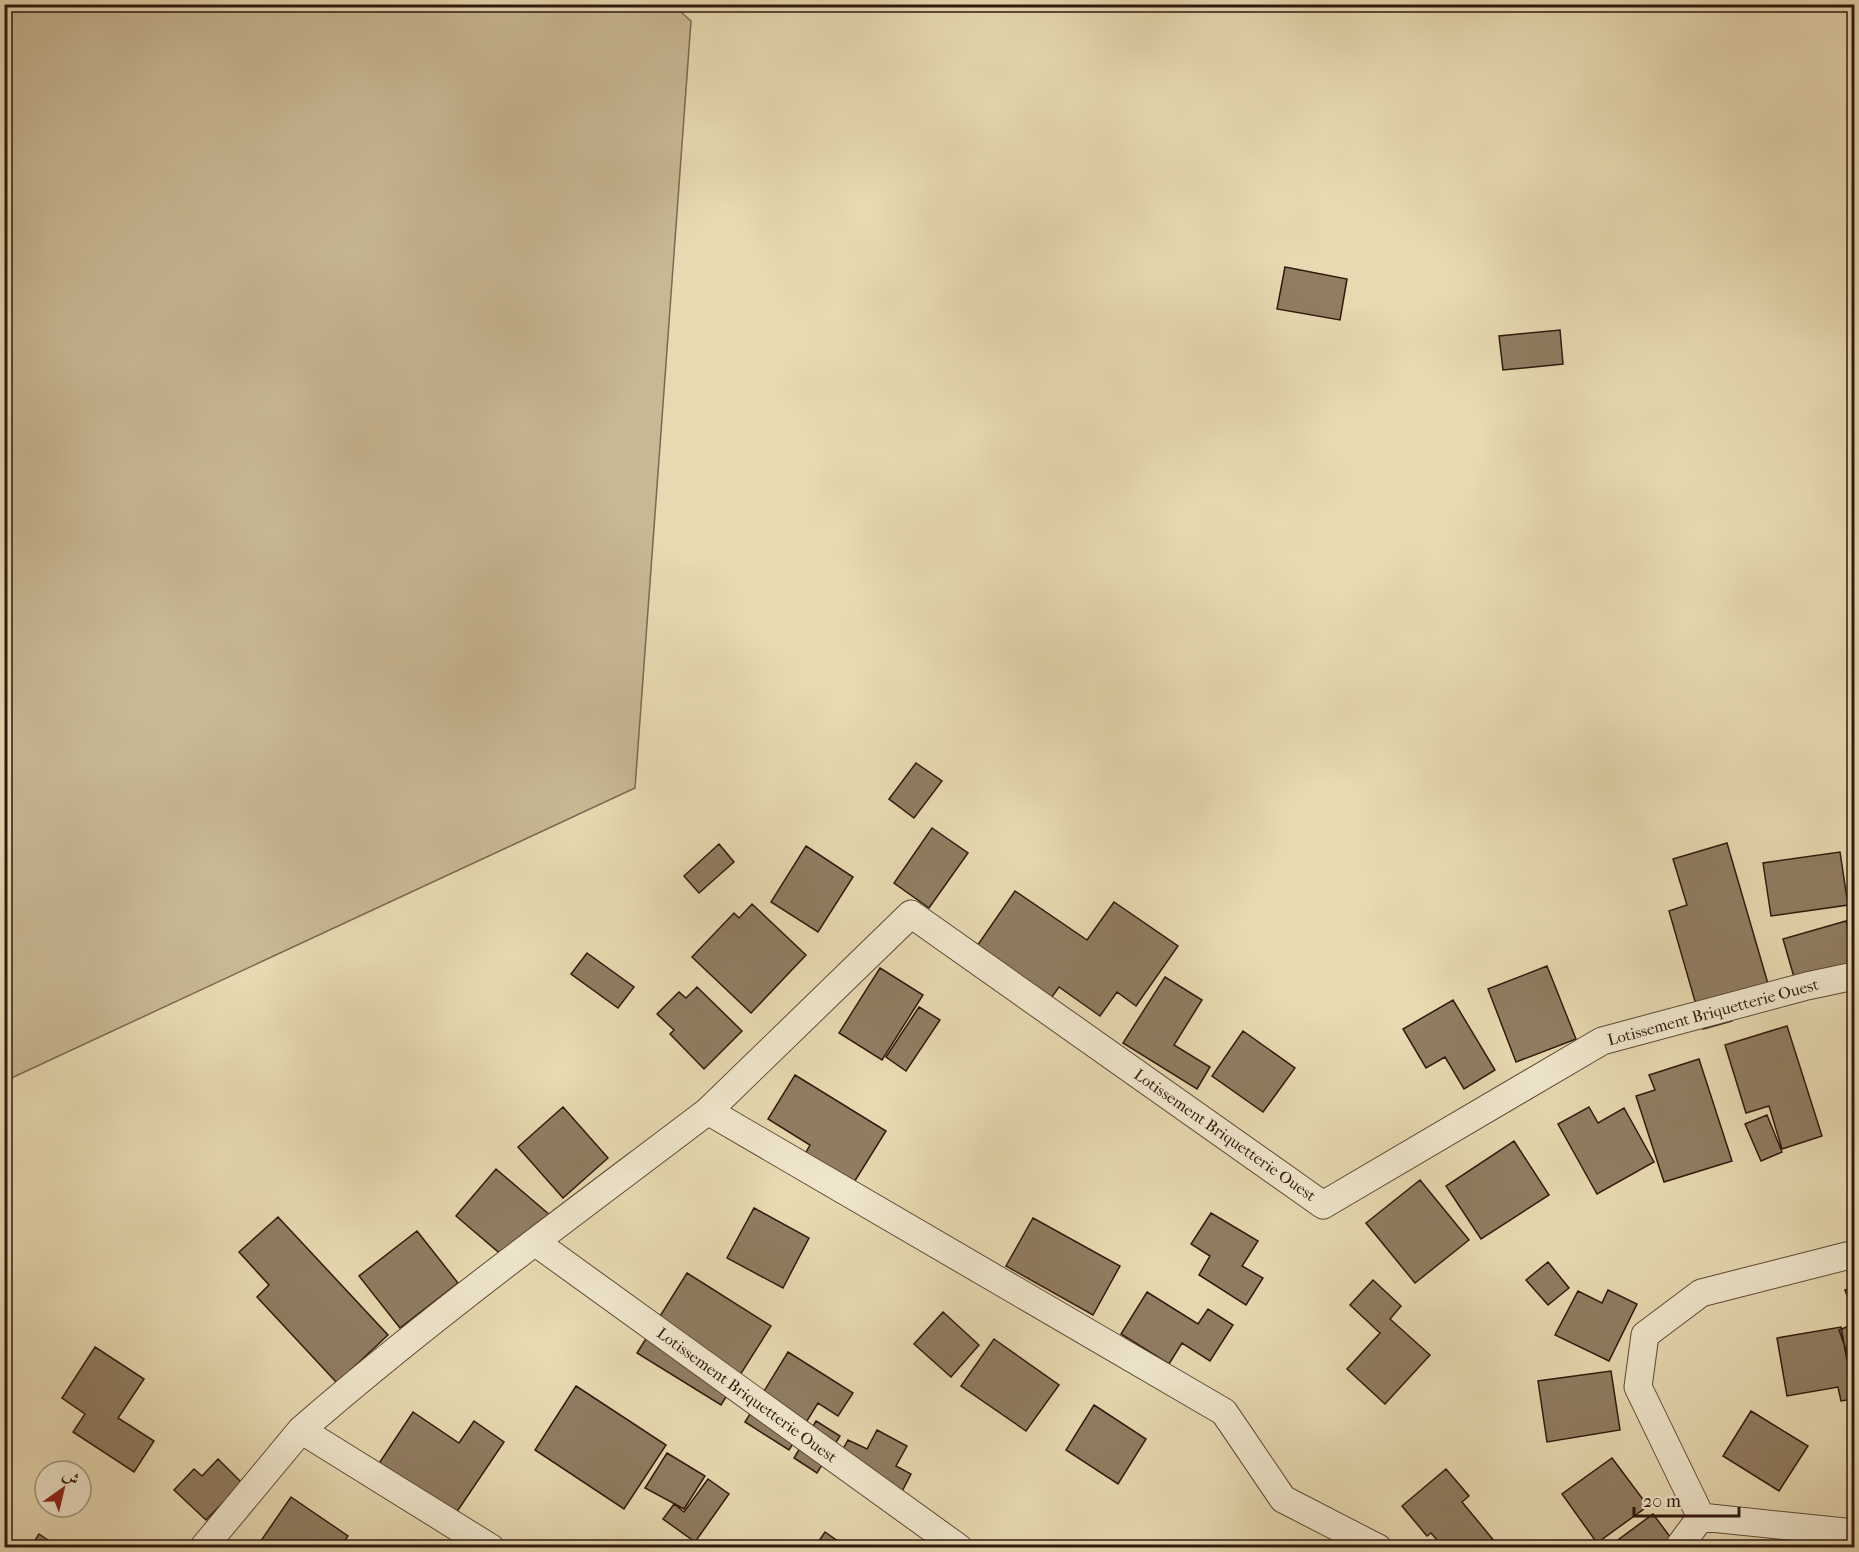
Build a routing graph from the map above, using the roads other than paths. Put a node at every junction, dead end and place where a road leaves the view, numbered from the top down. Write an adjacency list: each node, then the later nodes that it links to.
1 (1854, 976): 2 (street, Lotissement Briquetterie Ouest)
2 (708, 1111): 3 (street, Lotissement Briquetterie Ouest); 11 (street)
3 (535, 1242): 5 (street, Lotissement Briquetterie Ouest); 10 (street, Lotissement Briquetterie Ouest)
4 (1854, 1254): 6 (street)
5 (301, 1430): 8 (street, Lotissement Briquetterie Ouest); 9 (street)
6 (1701, 1517): 7 (street); 12 (street)
7 (1854, 1535)
8 (203, 1548)
9 (491, 1548)
10 (959, 1548)
11 (1378, 1548)
12 (1678, 1548)

